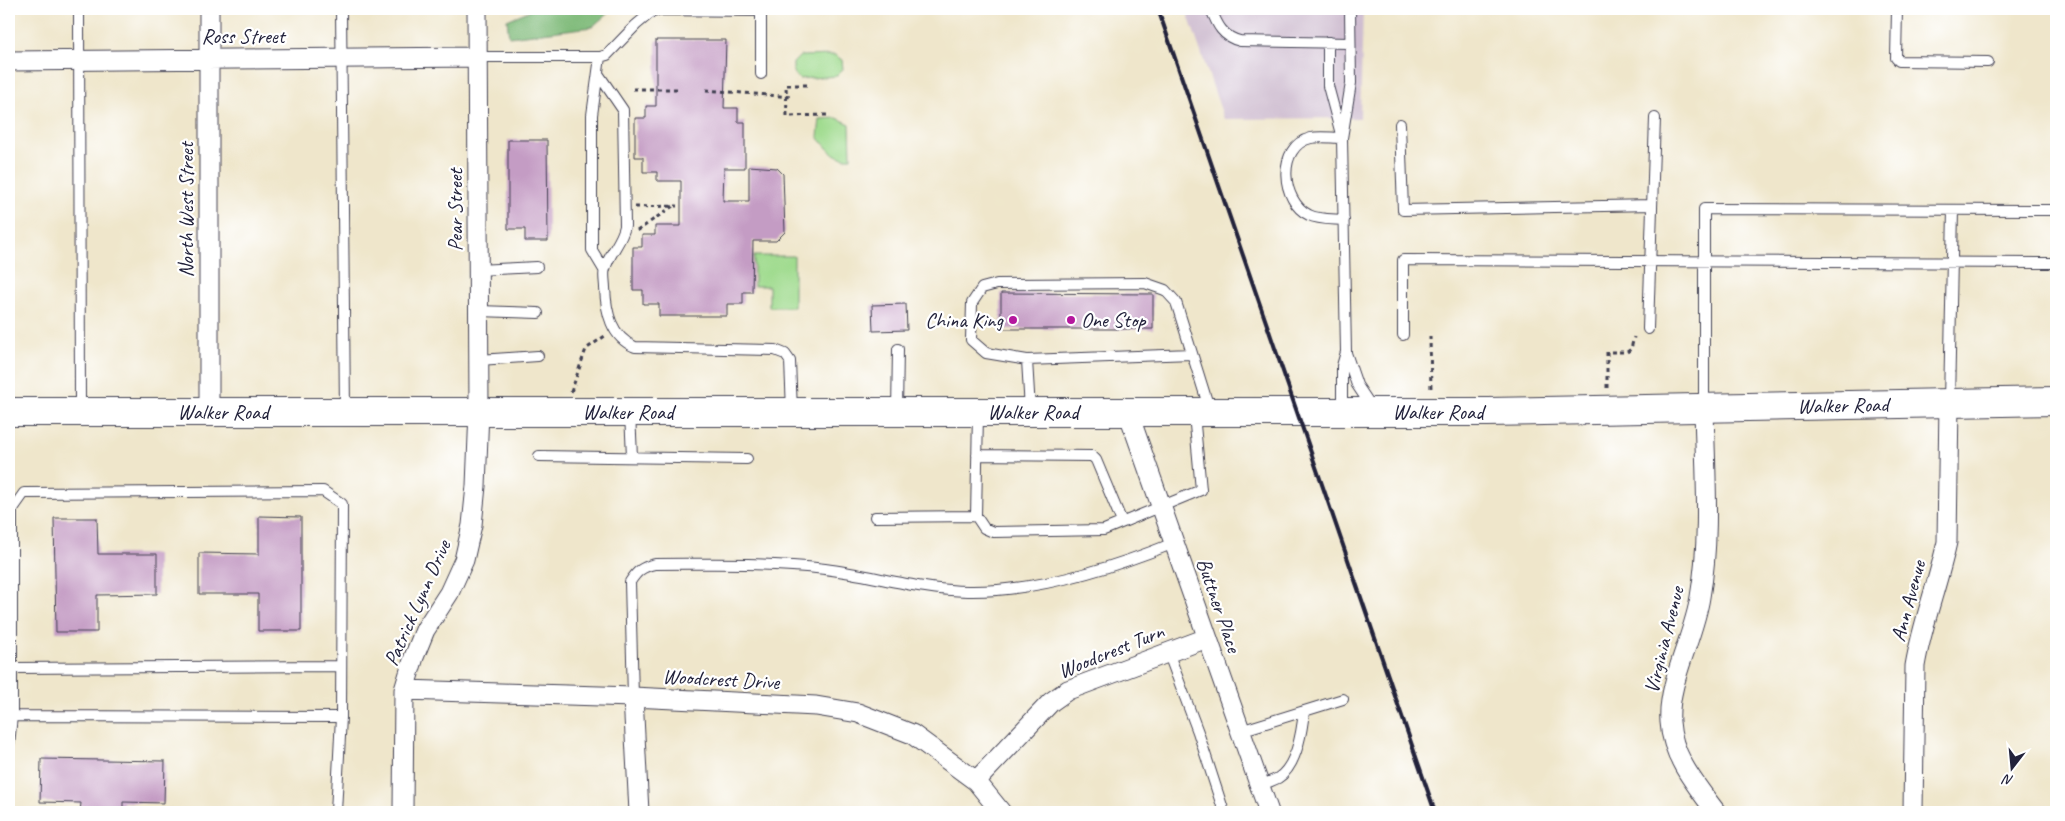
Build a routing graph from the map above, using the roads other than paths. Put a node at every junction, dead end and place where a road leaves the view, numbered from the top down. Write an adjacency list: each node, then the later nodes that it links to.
1 (80, 9): 14 (lane)
2 (209, 9): 13 (street, North West Street)
3 (341, 9): 12 (lane)
4 (477, 9): 10 (street, Pear Street)
5 (1211, 9): 8 (lane)
6 (1350, 9): 9 (lane)
7 (1897, 9): 16 (lane)
8 (1328, 42): 9 (lane); 21 (lane)
9 (1350, 43): 21 (lane)
10 (477, 57): 11 (lane); 12 (street, Ross Street); 31 (street, Pear Street)
11 (600, 57): 17 (lane); 18 (lane)
12 (342, 58): 13 (street, Ross Street); 50 (lane)
13 (208, 59): 14 (street, Ross Street); 49 (street, North West Street)
14 (80, 60): 15 (street, Ross Street); 48 (lane)
15 (9, 61)
16 (1988, 62)
17 (761, 74)
18 (599, 75): 32 (lane); 32 (lane)
19 (1655, 118): 22 (lane)
20 (1400, 124): 22 (lane)
21 (1342, 138): 25 (lane); 25 (lane)
22 (1652, 206): 26 (lane)
23 (1952, 210): 24 (lane); 27 (lane); 28 (lane)
24 (2056, 210)
25 (1344, 220): 38 (lane)
26 (1650, 261): 27 (lane); 35 (lane); 36 (lane)
27 (1704, 262): 28 (lane); 45 (lane)
28 (1952, 263): 29 (lane); 44 (lane)
29 (2052, 263)
30 (538, 267): 31 (lane)
31 (478, 270): 33 (street, Pear Street)
32 (604, 270): 52 (lane)
33 (479, 311): 34 (lane); 41 (street, Pear Street)
34 (538, 313)
35 (1648, 329)
36 (1402, 334)
37 (898, 349): 53 (lane)
38 (1346, 352): 58 (lane); 59 (lane)
39 (1192, 354): 42 (lane); 42 (lane); 57 (lane)
40 (538, 356): 41 (lane)
41 (479, 360): 46 (street, Pear Street)
42 (1027, 360): 55 (lane)
43 (2056, 401): 44 (street, Walker Road)
44 (1949, 402): 45 (street, Walker Road); 90 (street, Ann Avenue)
45 (1704, 407): 59 (street, Walker Road); 89 (street, Virginia Avenue)
46 (479, 411): 50 (street, Walker Road); 51 (street, Walker Road); 73 (street, Patrick Lynn Drive)
47 (9, 412): 48 (street, Walker Road)
48 (80, 412): 49 (street, Walker Road)
49 (209, 412): 50 (street, Walker Road)
50 (345, 412)
51 (630, 412): 52 (street, Walker Road); 62 (lane)
52 (792, 412): 53 (street, Walker Road)
53 (897, 412): 54 (street, Walker Road)
54 (978, 412): 55 (street, Walker Road); 60 (lane)
55 (1030, 412): 56 (street, Walker Road)
56 (1128, 412): 57 (street, Walker Road); 64 (street, Buttner Place)
57 (1202, 412): 58 (street, Walker Road); 64 (lane)
58 (1342, 412): 59 (street, Walker Road)
59 (1375, 412)
60 (977, 455): 65 (lane); 67 (lane)
61 (539, 456): 62 (lane)
62 (632, 457): 63 (lane)
63 (747, 459)
64 (1161, 506): 67 (lane); 68 (street, Buttner Place)
65 (976, 516): 66 (lane); 67 (lane)
66 (875, 517)
67 (1122, 522)
68 (1174, 543): 69 (street, Buttner Place); 74 (lane)
69 (1207, 638): 70 (street, Woodcrest Turn); 79 (street, Buttner Place)
70 (1168, 652): 81 (street, Woodcrest Turn); 87 (lane)
71 (341, 666): 72 (lane); 72 (lane); 78 (lane)
72 (12, 668): 77 (lane)
73 (404, 690): 74 (street, Woodcrest Drive); 84 (street, Patrick Lynn Drive)
74 (632, 696): 81 (street, Woodcrest Drive); 85 (street)
75 (1343, 699): 76 (lane)
76 (1304, 711): 79 (lane); 82 (lane)
77 (10, 716): 78 (lane); 80 (lane)
78 (340, 717): 83 (lane)
79 (1240, 731): 82 (street, Buttner Place)
80 (9, 745)
81 (976, 781): 86 (street, Woodcrest Drive)
82 (1260, 786): 88 (street, Buttner Place)
83 (336, 812)
84 (403, 812)
85 (639, 812)
86 (1002, 812)
87 (1224, 812)
88 (1269, 812)
89 (1716, 812)
90 (1913, 812)

